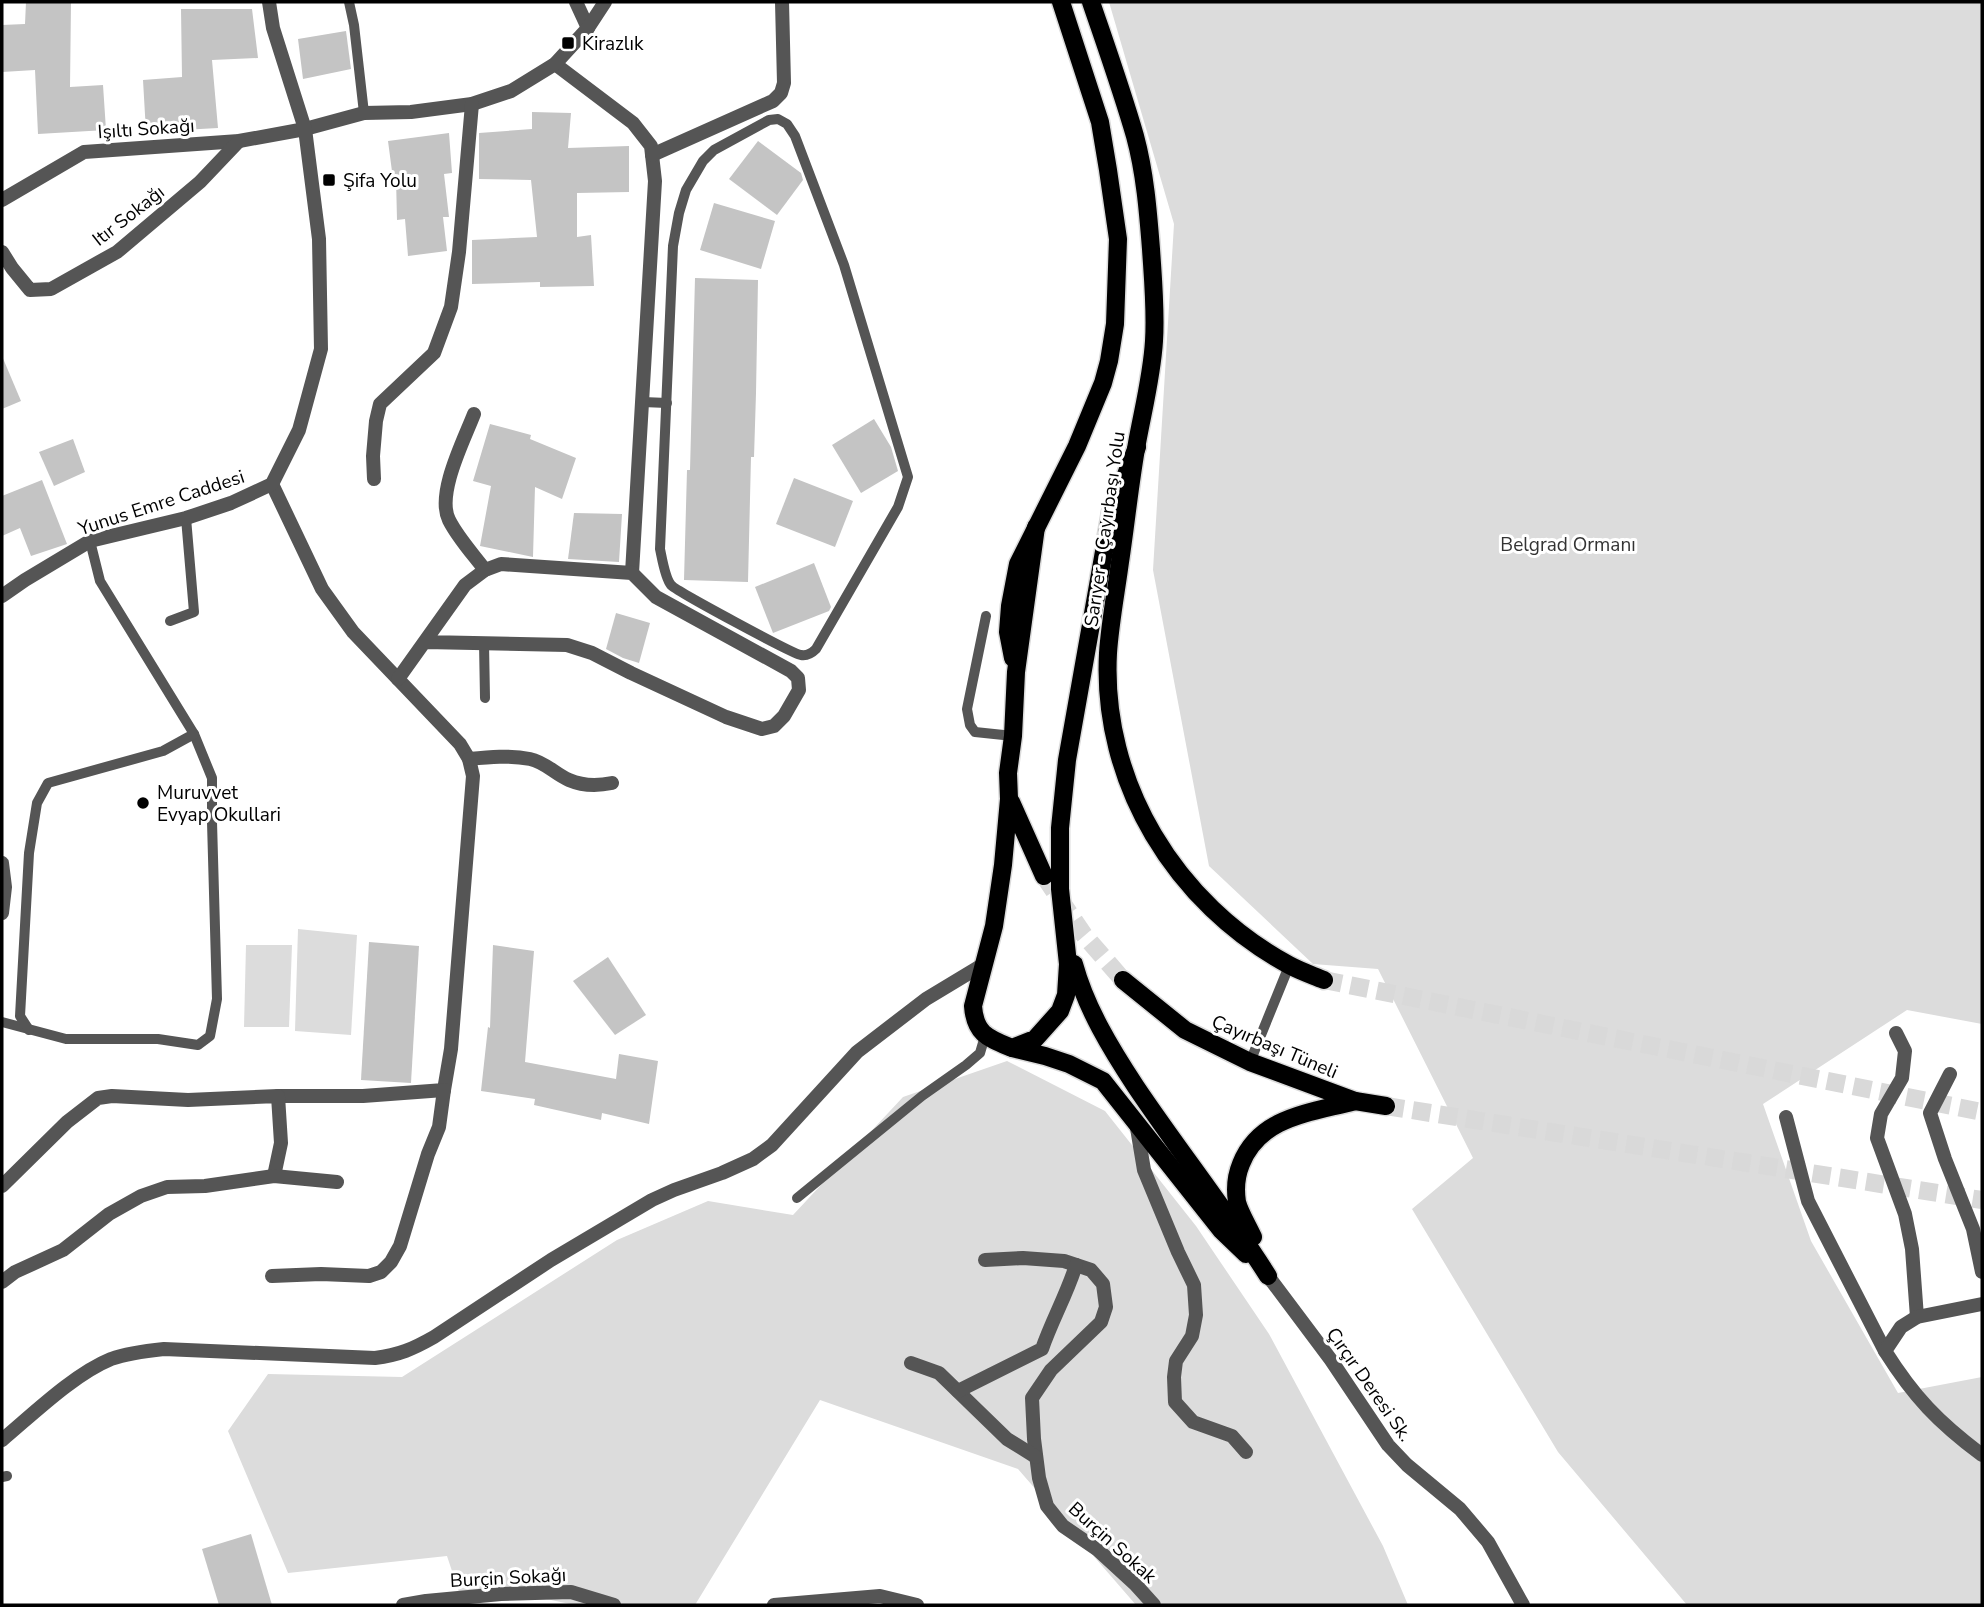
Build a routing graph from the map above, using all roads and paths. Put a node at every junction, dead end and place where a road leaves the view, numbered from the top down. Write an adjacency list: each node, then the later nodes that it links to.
1 (268, 2): 12 (street, Yunus Emre Caddesi)
2 (349, 2): 11 (lane)
3 (576, 2): 8 (street)
4 (605, 2): 8 (street, Işıltı Sokağı)
5 (782, 2): 14 (street)
6 (1062, 2): 35 (main road)
7 (1091, 2): 20 (main road, Sarıyer - Çayırbaşı Yolu)
8 (588, 28): 9 (street, Işıltı Sokağı)
9 (555, 64): 10 (street, Işıltı Sokağı); 14 (street)
10 (471, 104): 11 (street, Işıltı Sokağı); 21 (street)
11 (364, 113): 12 (street, Işıltı Sokağı)
12 (305, 129): 13 (street, Işıltı Sokağı); 22 (street, Yunus Emre Caddesi)
13 (239, 141): 15 (street, Işıltı Sokağı); 16 (street, Itır Sokağı)
14 (652, 155): 17 (street)
15 (2, 200)
16 (2, 252)
17 (643, 402): 18 (lane); 26 (street)
18 (667, 403): 18 (lane)
19 (474, 414): 25 (street)
20 (1137, 447): 42 (main road); 44 (main road, Sarıyer - Çayırbaşı Yolu)
21 (374, 480)
22 (272, 484): 23 (street, Yunus Emre Caddesi); 32 (street)
23 (186, 518): 24 (street, Yunus Emre Caddesi); 29 (lane)
24 (90, 541): 27 (street, Yunus Emre Caddesi); 34 (lane)
25 (485, 570): 26 (street); 30 (street)
26 (632, 573): 31 (street)
27 (2, 596)
28 (986, 615): 35 (lane)
29 (170, 621)
30 (425, 642): 31 (street); 32 (street)
31 (484, 643): 33 (lane)
32 (398, 680): 36 (street)
33 (485, 698)
34 (194, 734): 48 (lane); 48 (lane)
35 (1013, 736): 38 (main road)
36 (469, 759): 37 (street); 54 (street)
37 (612, 783)
38 (1009, 799): 40 (main road); 43 (main road)
39 (2, 863): 41 (street)
40 (1044, 876)
41 (2, 913)
42 (1063, 923): 51 (main road); 68 (main road)
43 (984, 964): 50 (main road); 75 (street)
44 (1289, 966): 46 (main road, Sarıyer - Çayırbaşı Yolu); 52 (lane)
45 (1123, 980): 52 (main road, Çayırbaşı Tüneli)
46 (1324, 980)
47 (2, 1022): 48 (lane)
48 (29, 1030)
49 (1896, 1033): 71 (street)
50 (985, 1036): 51 (main road); 63 (lane)
51 (1012, 1048): 59 (main road)
52 (1250, 1062): 56 (main road, Çayırbaşı Tüneli)
53 (1950, 1074): 66 (street)
54 (444, 1090): 55 (street); 67 (street)
55 (278, 1096): 60 (street); 62 (street)
56 (1355, 1101): 57 (main road, Çayırbaşı Tüneli); 68 (main road)
57 (1386, 1106)
58 (1786, 1117): 72 (street)
59 (1136, 1121): 68 (main road); 76 (street)
60 (274, 1176): 61 (street); 69 (street)
61 (337, 1182)
62 (2, 1186)
63 (797, 1198)
64 (985, 1260): 65 (street, Burçin Sokak)
65 (1076, 1265): 74 (street); 78 (street, Burçin Sokak)
66 (1982, 1272)
67 (272, 1276)
68 (1268, 1276): 84 (street, Çırçır Deresi Sk.)
69 (2, 1282)
70 (1982, 1304): 71 (street)
71 (1917, 1317): 72 (street)
72 (1885, 1350): 77 (street)
73 (911, 1363): 74 (street)
74 (958, 1391): 78 (street)
75 (2, 1440)
76 (1247, 1452)
77 (1982, 1455)
78 (1036, 1457): 83 (street, Burçin Sokak)
79 (403, 1605): 80 (street, Burçin Sokağı)
80 (614, 1605)
81 (774, 1605): 82 (street)
82 (917, 1605)
83 (1154, 1605)
84 (1522, 1605)

